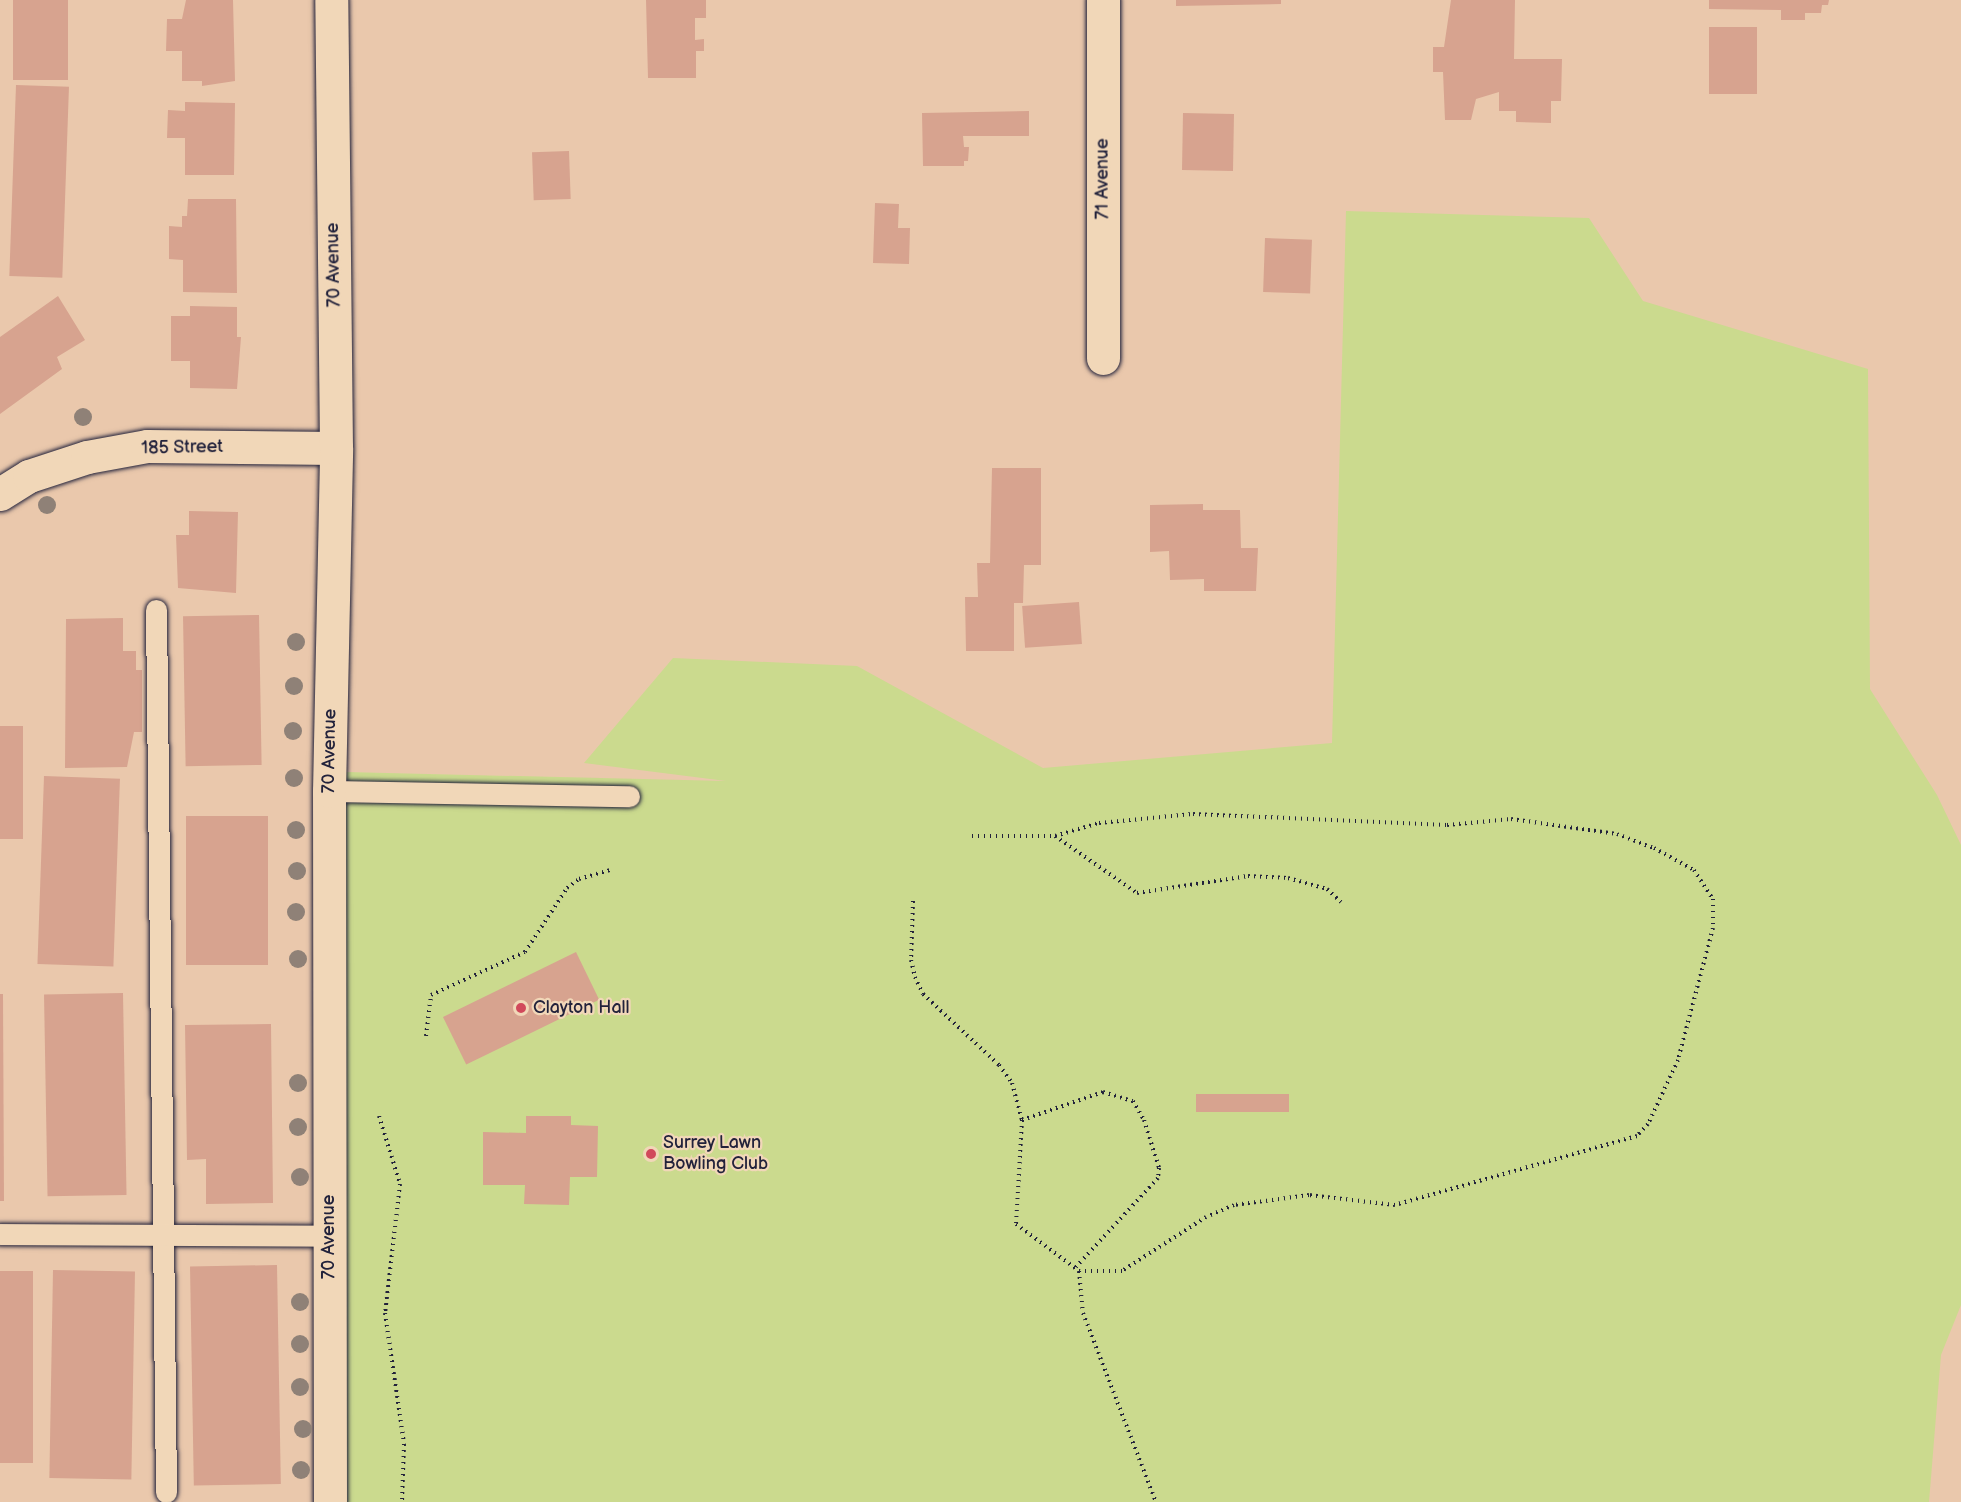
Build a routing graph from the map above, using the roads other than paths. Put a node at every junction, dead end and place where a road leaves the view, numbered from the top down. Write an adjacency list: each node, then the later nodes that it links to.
1 (331, 0): 4 (street, 70 Avenue)
2 (1103, 0): 3 (street, 71 Avenue)
3 (1103, 358)
4 (336, 448): 5 (street, 185 Street); 7 (street, 70 Avenue)
5 (0, 494)
6 (156, 610): 10 (lane)
7 (329, 791): 8 (lane); 11 (street, 70 Avenue)
8 (629, 796)
9 (0, 1234): 10 (lane)
10 (165, 1235): 11 (lane); 12 (lane)
11 (329, 1236): 13 (street, 70 Avenue)
12 (166, 1492)
13 (330, 1502)

